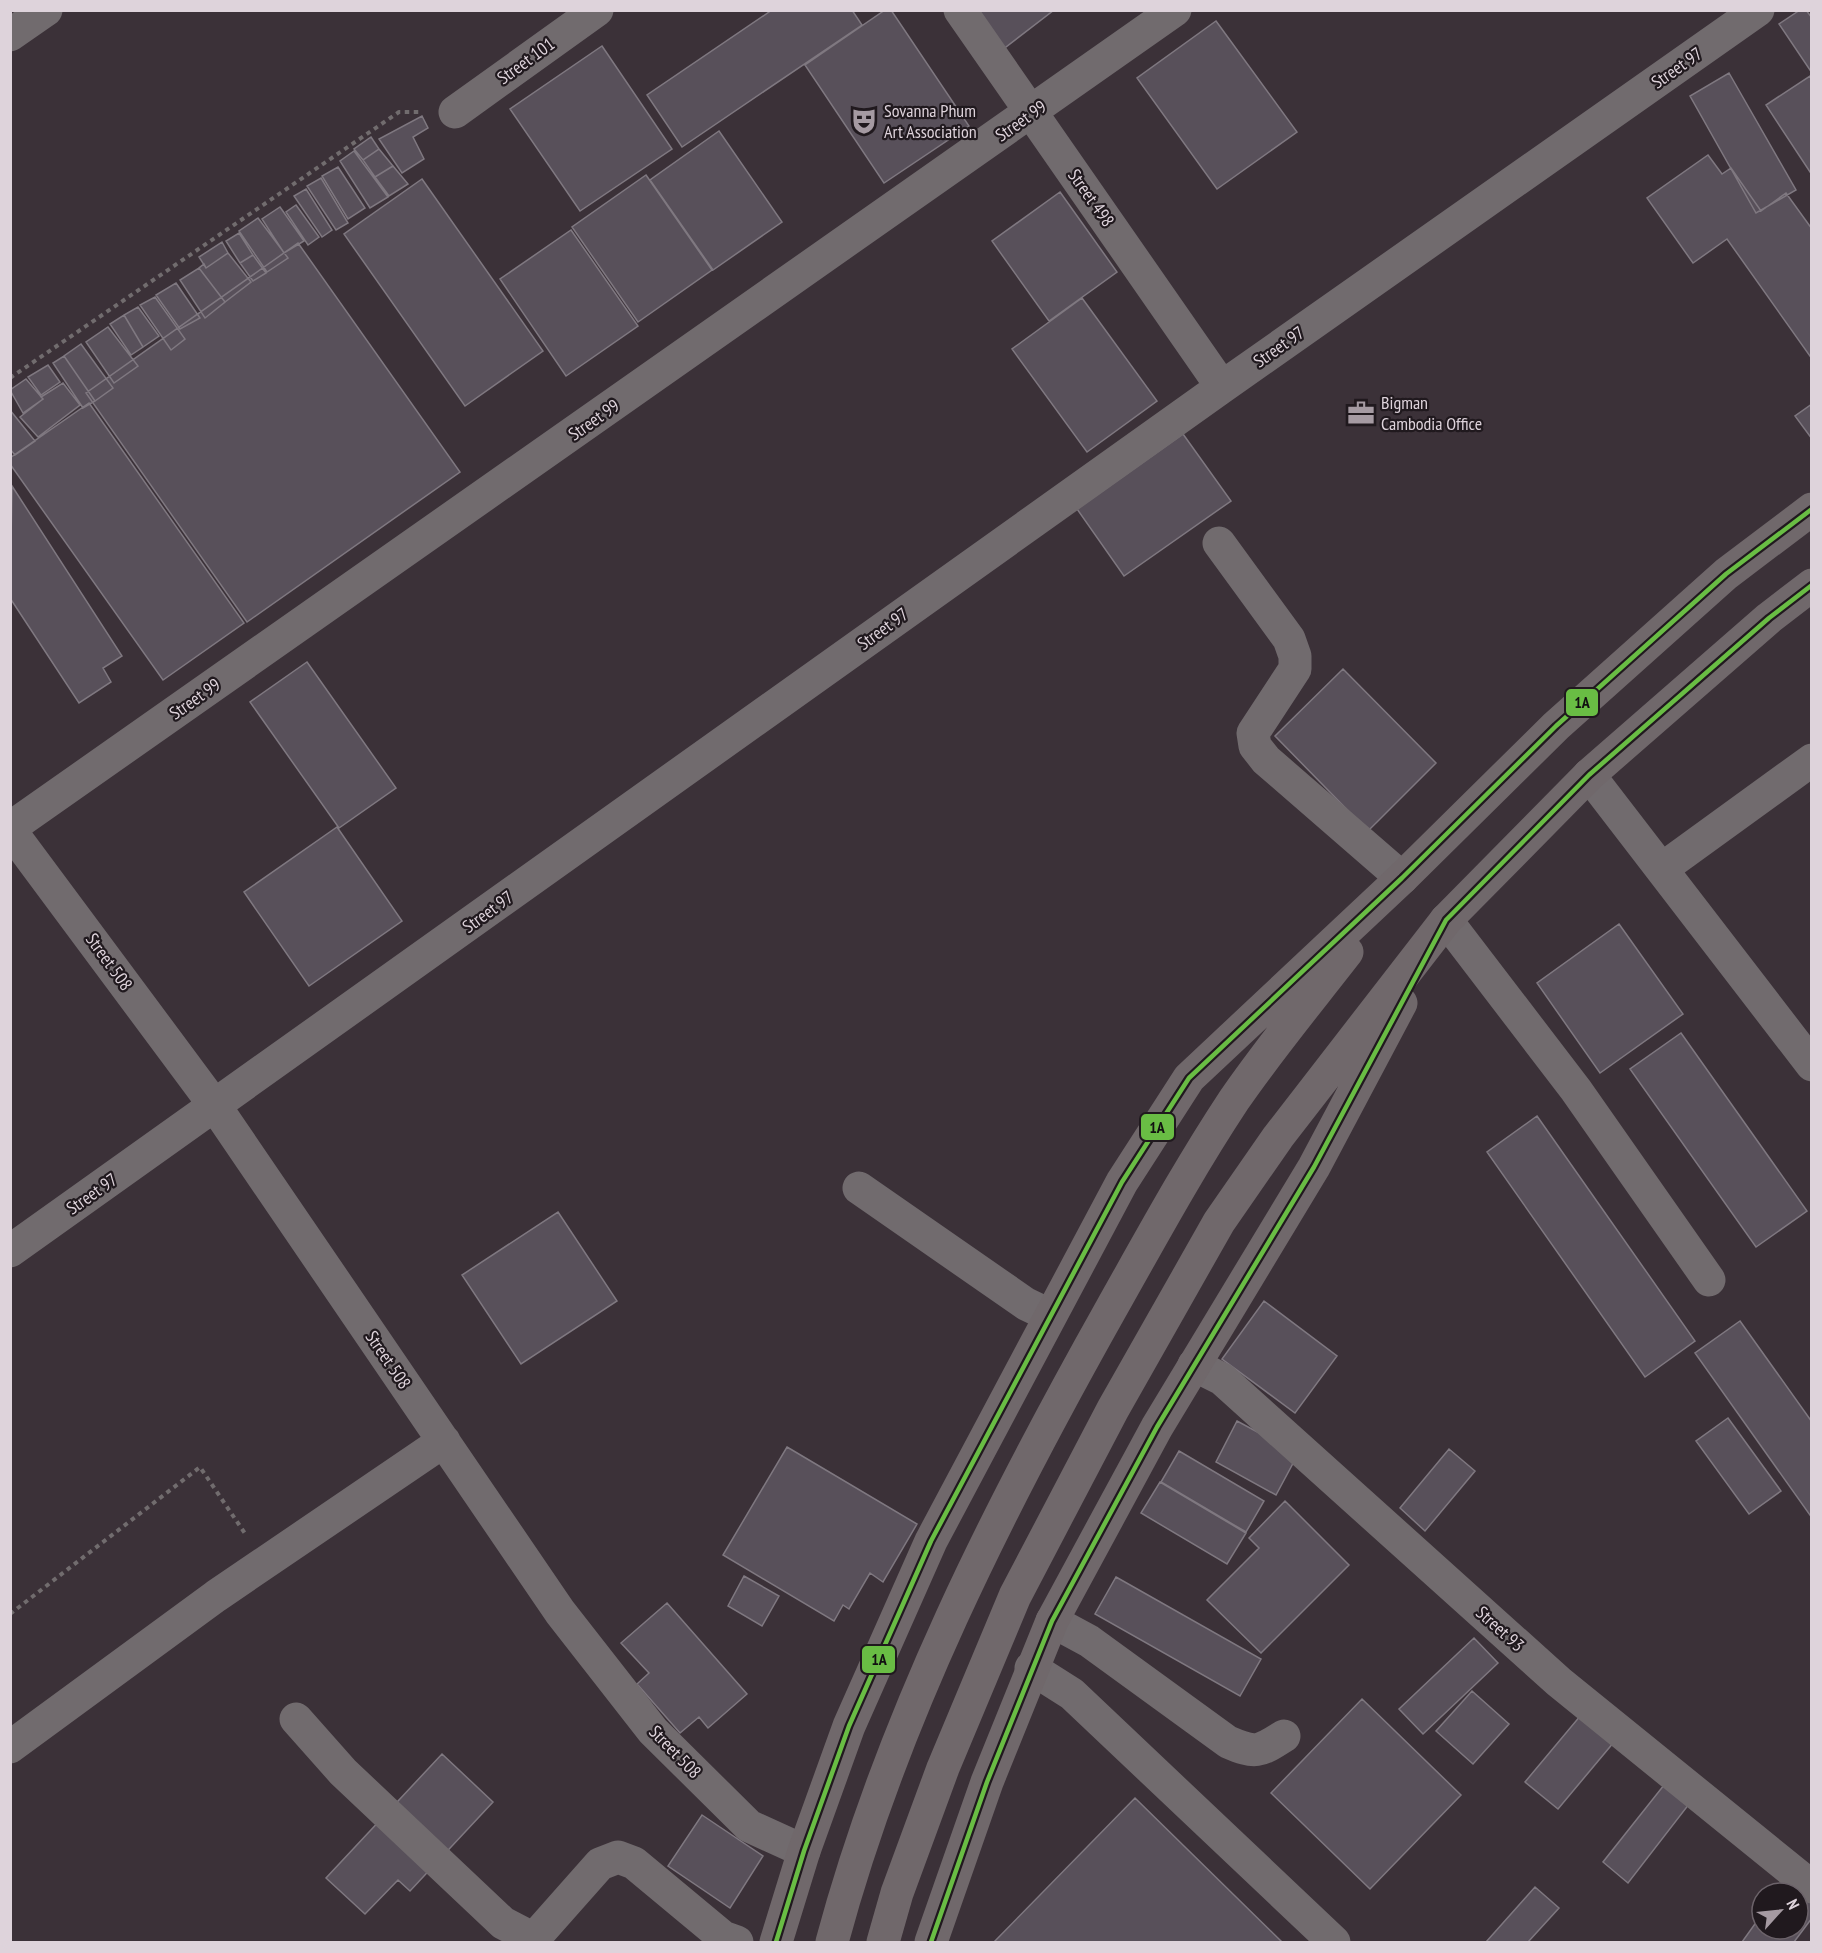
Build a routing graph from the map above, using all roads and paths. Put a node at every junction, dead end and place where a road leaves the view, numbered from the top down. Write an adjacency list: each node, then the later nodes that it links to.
1 (46, 10): 6 (street)
2 (597, 10): 7 (street, Street 101)
3 (960, 10): 8 (street, Street 498)
4 (1176, 10): 8 (street, Street 99)
5 (1758, 10): 10 (street, Street 97)
6 (10, 35)
7 (455, 112): 9 (path)
8 (1032, 113): 10 (street, Street 498); 16 (street, Street 99)
9 (10, 378)
10 (1222, 387): 21 (street, Street 97)
11 (1812, 509): 18 (highway)
12 (1219, 543): 18 (street)
13 (1812, 585): 15 (highway)
14 (1812, 760): 17 (street)
15 (1589, 775): 17 (street); 19 (highway)
16 (10, 829): 21 (street, Street 508)
17 (1663, 868): 20 (street)
18 (1402, 878): 25 (highway); 39 (highway)
19 (1446, 920): 24 (street); 26 (highway); 40 (highway)
20 (1812, 1065)
21 (215, 1106): 23 (street, Street 97); 27 (street, Street 508)
22 (859, 1188): 25 (street)
23 (10, 1251)
24 (1709, 1280)
25 (1049, 1316): 35 (highway)
26 (1194, 1365): 30 (highway); 36 (street, Street 93)
27 (444, 1442): 28 (street); 35 (street, Street 508)
28 (265, 1563): 29 (path); 34 (street)
29 (10, 1614)
30 (1052, 1621): 31 (highway); 33 (street)
31 (1031, 1668): 41 (highway); 42 (street)
32 (296, 1719): 37 (street)
33 (1284, 1736)
34 (10, 1747)
35 (804, 1851): 38 (highway)
36 (1812, 1887)
37 (737, 1942)
38 (776, 1942)
39 (832, 1942)
40 (883, 1942)
41 (931, 1942)
42 (1334, 1942)

